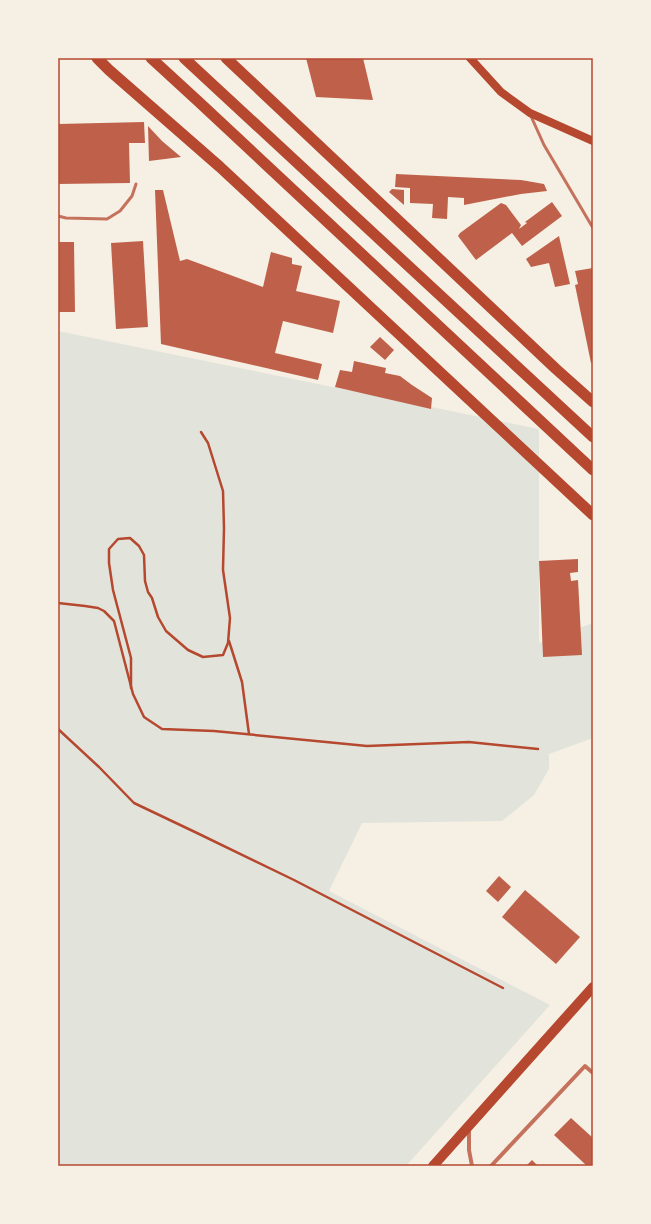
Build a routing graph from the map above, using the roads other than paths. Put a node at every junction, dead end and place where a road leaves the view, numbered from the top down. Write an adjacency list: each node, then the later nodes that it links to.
1 (97, 58): 14 (highway)
2 (151, 58): 13 (highway)
3 (184, 58): 12 (highway)
4 (226, 58): 11 (highway)
5 (470, 58): 6 (main road)
6 (530, 113): 7 (main road); 10 (lane)
7 (593, 141)
8 (136, 184): 9 (lane)
9 (58, 216)
10 (593, 228)
11 (593, 402)
12 (593, 437)
13 (593, 470)
14 (593, 515)
15 (593, 987): 17 (main road)
16 (593, 1073): 20 (street)
17 (469, 1125): 18 (main road); 19 (street)
18 (433, 1166)
19 (472, 1166)
20 (491, 1166)

